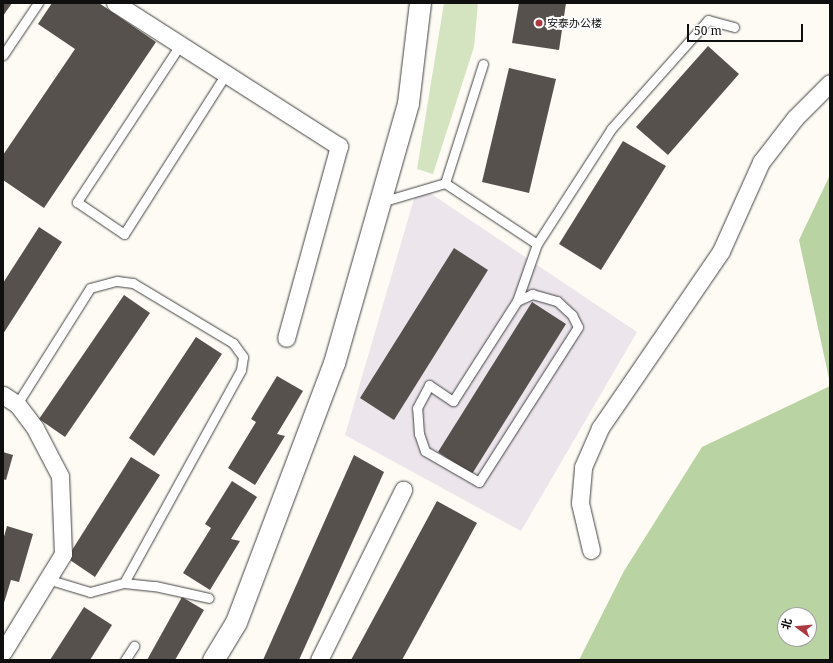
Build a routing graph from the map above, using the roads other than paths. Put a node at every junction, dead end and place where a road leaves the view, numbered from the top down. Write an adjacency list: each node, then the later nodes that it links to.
1 (38, 3): 6 (lane)
2 (115, 3): 5 (street)
3 (420, 3): 11 (street)
4 (734, 27): 12 (lane)
5 (180, 44): 8 (street); 8 (lane)
6 (3, 55)
7 (483, 64): 10 (lane)
8 (226, 74): 14 (street)
9 (830, 83): 18 (street)
10 (445, 183): 11 (lane); 12 (lane)
11 (380, 202): 25 (street)
12 (537, 244): 13 (lane)
13 (517, 301): 13 (lane)
14 (286, 338)
15 (3, 395): 16 (street)
16 (18, 404): 19 (street); 20 (lane)
17 (403, 490): 26 (street)
18 (591, 550)
19 (48, 579): 20 (lane); 23 (street)
20 (124, 583): 21 (lane)
21 (209, 598)
22 (134, 646): 24 (lane)
23 (3, 652)
24 (126, 660)
25 (213, 660)
26 (320, 660)

